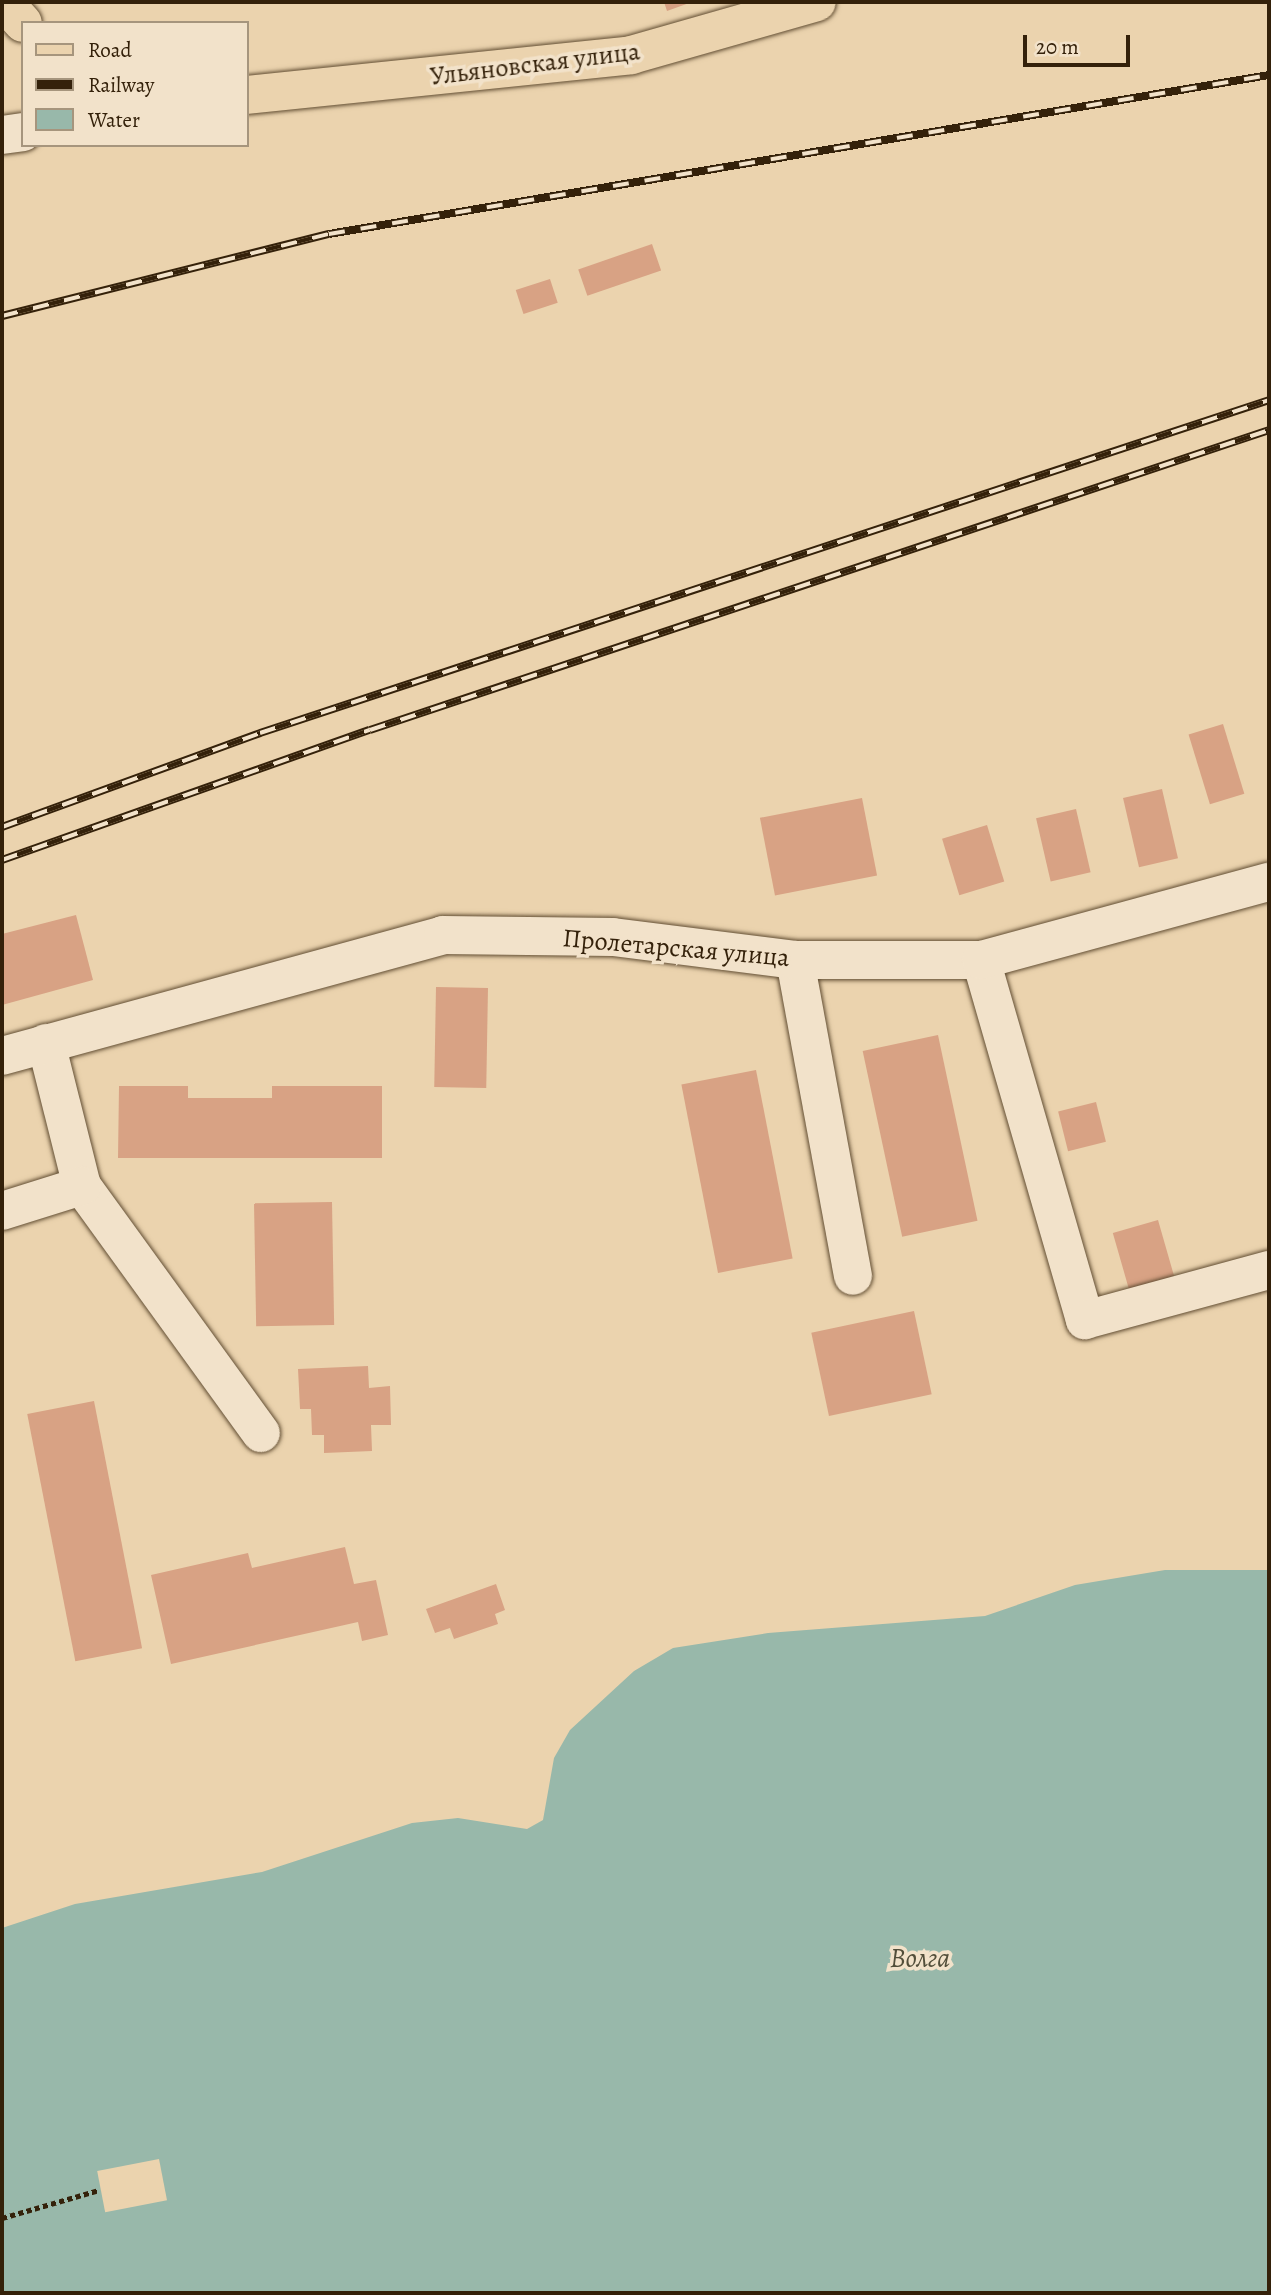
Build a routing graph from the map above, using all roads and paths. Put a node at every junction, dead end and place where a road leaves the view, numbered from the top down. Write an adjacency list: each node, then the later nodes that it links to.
1 (4, 2): 4 (main road)
2 (817, 2): 3 (main road, Ульяновская улица)
3 (741, 12): 5 (main road, Ульяновская улица)
4 (21, 21)
5 (248, 95)
6 (21, 132): 7 (street)
7 (2, 135)
8 (1269, 882): 10 (street, Пролетарская улица)
9 (795, 960): 10 (street, Пролетарская улица); 11 (street, Пролетарская улица); 16 (street)
10 (981, 960): 15 (street)
11 (46, 1043): 12 (street, Пролетарская улица); 13 (street)
12 (2, 1056)
13 (82, 1186): 14 (street); 17 (street)
14 (2, 1211)
15 (1269, 1270)
16 (853, 1276)
17 (261, 1433)
18 (99, 2190): 19 (path)
19 (2, 2217)

